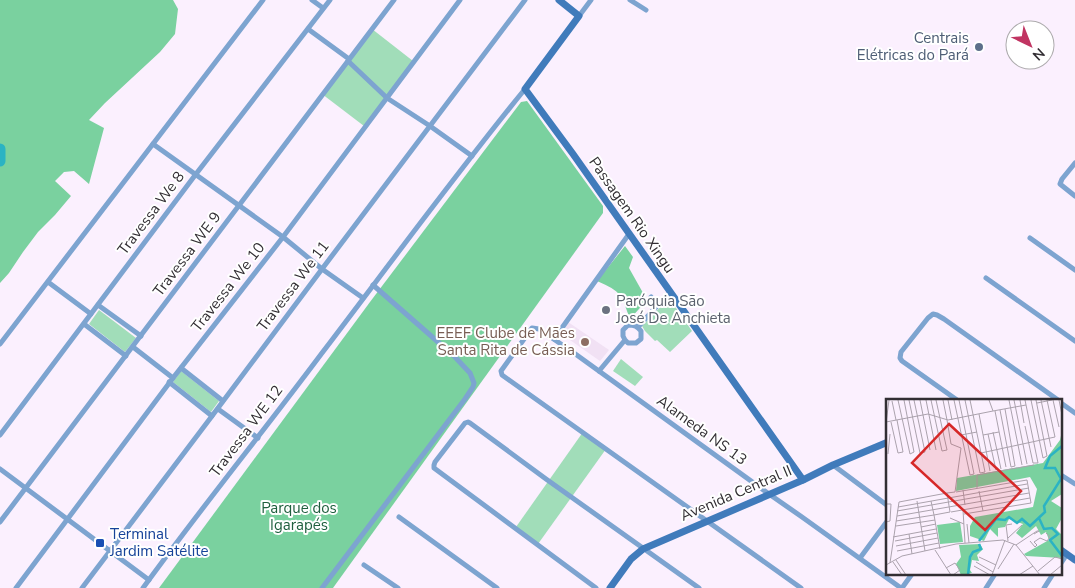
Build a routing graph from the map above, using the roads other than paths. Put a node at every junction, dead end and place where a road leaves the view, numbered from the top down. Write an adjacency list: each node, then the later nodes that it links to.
1 (262, 0): 18 (street)
2 (312, 0): 10 (street)
3 (330, 0): 10 (street)
4 (394, 0): 14 (street, Travessa WE 9)
5 (460, 0): 16 (street, Travessa We 10)
6 (525, 0): 17 (street, Travessa We 11)
7 (559, 0): 12 (main road)
8 (591, 0): 12 (street)
9 (630, 0): 11 (street)
10 (323, 8): 13 (street, Travessa We 8)
11 (646, 10)
12 (579, 16): 15 (main road)
13 (308, 29): 14 (street); 21 (street, Travessa We 8)
14 (349, 60): 16 (street); 23 (street, Travessa WE 9)
15 (525, 89): 19 (street); 24 (main road, Passagem Rio Xingu)
16 (387, 98): 17 (street); 25 (street, Travessa We 10)
17 (430, 126): 19 (street); 27 (street, Travessa We 11)
18 (153, 144): 21 (street); 30 (street)
19 (472, 156): 31 (street)
20 (1075, 163): 22 (street)
21 (196, 174): 23 (street); 34 (street, Travessa We 8)
22 (1075, 196)
23 (239, 206): 25 (street); 40 (street, Travessa WE 9)
24 (629, 234): 41 (street); 63 (main road, Passagem Rio Xingu)
25 (282, 237): 27 (street); 47 (street, Travessa We 10)
26 (1030, 238): 28 (street)
27 (322, 269): 33 (street); 52 (street, Travessa We 11)
28 (1075, 270)
29 (986, 278): 43 (street)
30 (48, 282): 35 (street); 44 (street)
31 (373, 285): 33 (street); 87 (street)
32 (650, 297): 39 (street)
33 (363, 298): 58 (street, Travessa WE 12)
34 (98, 305): 35 (street, Travessa We 8); 40 (street)
35 (92, 314): 37 (street, Travessa We 8)
36 (621, 323): 38 (street)
37 (84, 324): 46 (street); 57 (street, Travessa We 8)
38 (626, 327): 39 (street); 42 (street)
39 (638, 327): 42 (street)
40 (140, 336): 45 (street, Travessa WE 9)
41 (554, 339): 48 (street, Alameda NS 13); 70 (street, Alameda NS 13)
42 (625, 340): 48 (street)
43 (1075, 342)
44 (0, 344)
45 (133, 347): 46 (street, Travessa WE 9); 49 (street)
46 (126, 356): 65 (street, Travessa WE 9)
47 (181, 368): 49 (street, Travessa We 10); 52 (street)
48 (599, 371): 66 (street, Alameda NS 13)
49 (171, 380): 56 (street); 69 (street, Travessa We 10)
50 (956, 399): 51 (street)
51 (1057, 399)
52 (224, 401): 54 (street, Travessa We 11)
53 (1062, 404): 55 (street)
54 (218, 409): 56 (street, Travessa We 11); 58 (street)
55 (1075, 413)
56 (212, 416): 74 (street, Travessa We 11)
57 (0, 435)
58 (258, 438): 82 (street, Travessa WE 12)
59 (886, 443): 60 (main road, Avenida Central II)
60 (833, 465): 63 (main road, Avenida Central II); 67 (street)
61 (0, 469): 65 (street)
62 (1062, 476): 64 (street)
63 (803, 480): 66 (main road, Avenida Central II)
64 (1075, 484)
65 (26, 488): 69 (street); 71 (street, Travessa WE 9)
66 (768, 494): 70 (main road, Avenida Central II); 76 (street, Alameda NS 13)
67 (886, 505)
68 (399, 517): 89 (street)
69 (67, 518): 74 (street); 84 (street, Travessa We 10)
70 (707, 521): 73 (main road, Avenida Central II); 93 (street)
71 (0, 522)
72 (886, 523): 76 (street)
73 (643, 549): 90 (street); 91 (main road, Avenida Central II); 92 (street)
74 (109, 550): 82 (street); 85 (street, Travessa We 11)
75 (1064, 552): 77 (main road)
76 (860, 558): 83 (street, Alameda NS 13)
77 (1075, 560)
78 (364, 564): 88 (street)
79 (911, 576): 94 (street)
80 (995, 576): 95 (street)
81 (1053, 576): 96 (street)
82 (149, 580): 86 (street)
83 (892, 586): 94 (street, Alameda NS 13)
84 (16, 588)
85 (82, 588)
86 (143, 588)
87 (322, 588)
88 (398, 588)
89 (497, 588)
90 (596, 588)
91 (610, 588)
92 (699, 588)
93 (801, 588)
94 (902, 588)
95 (986, 588)
96 (1044, 588)

